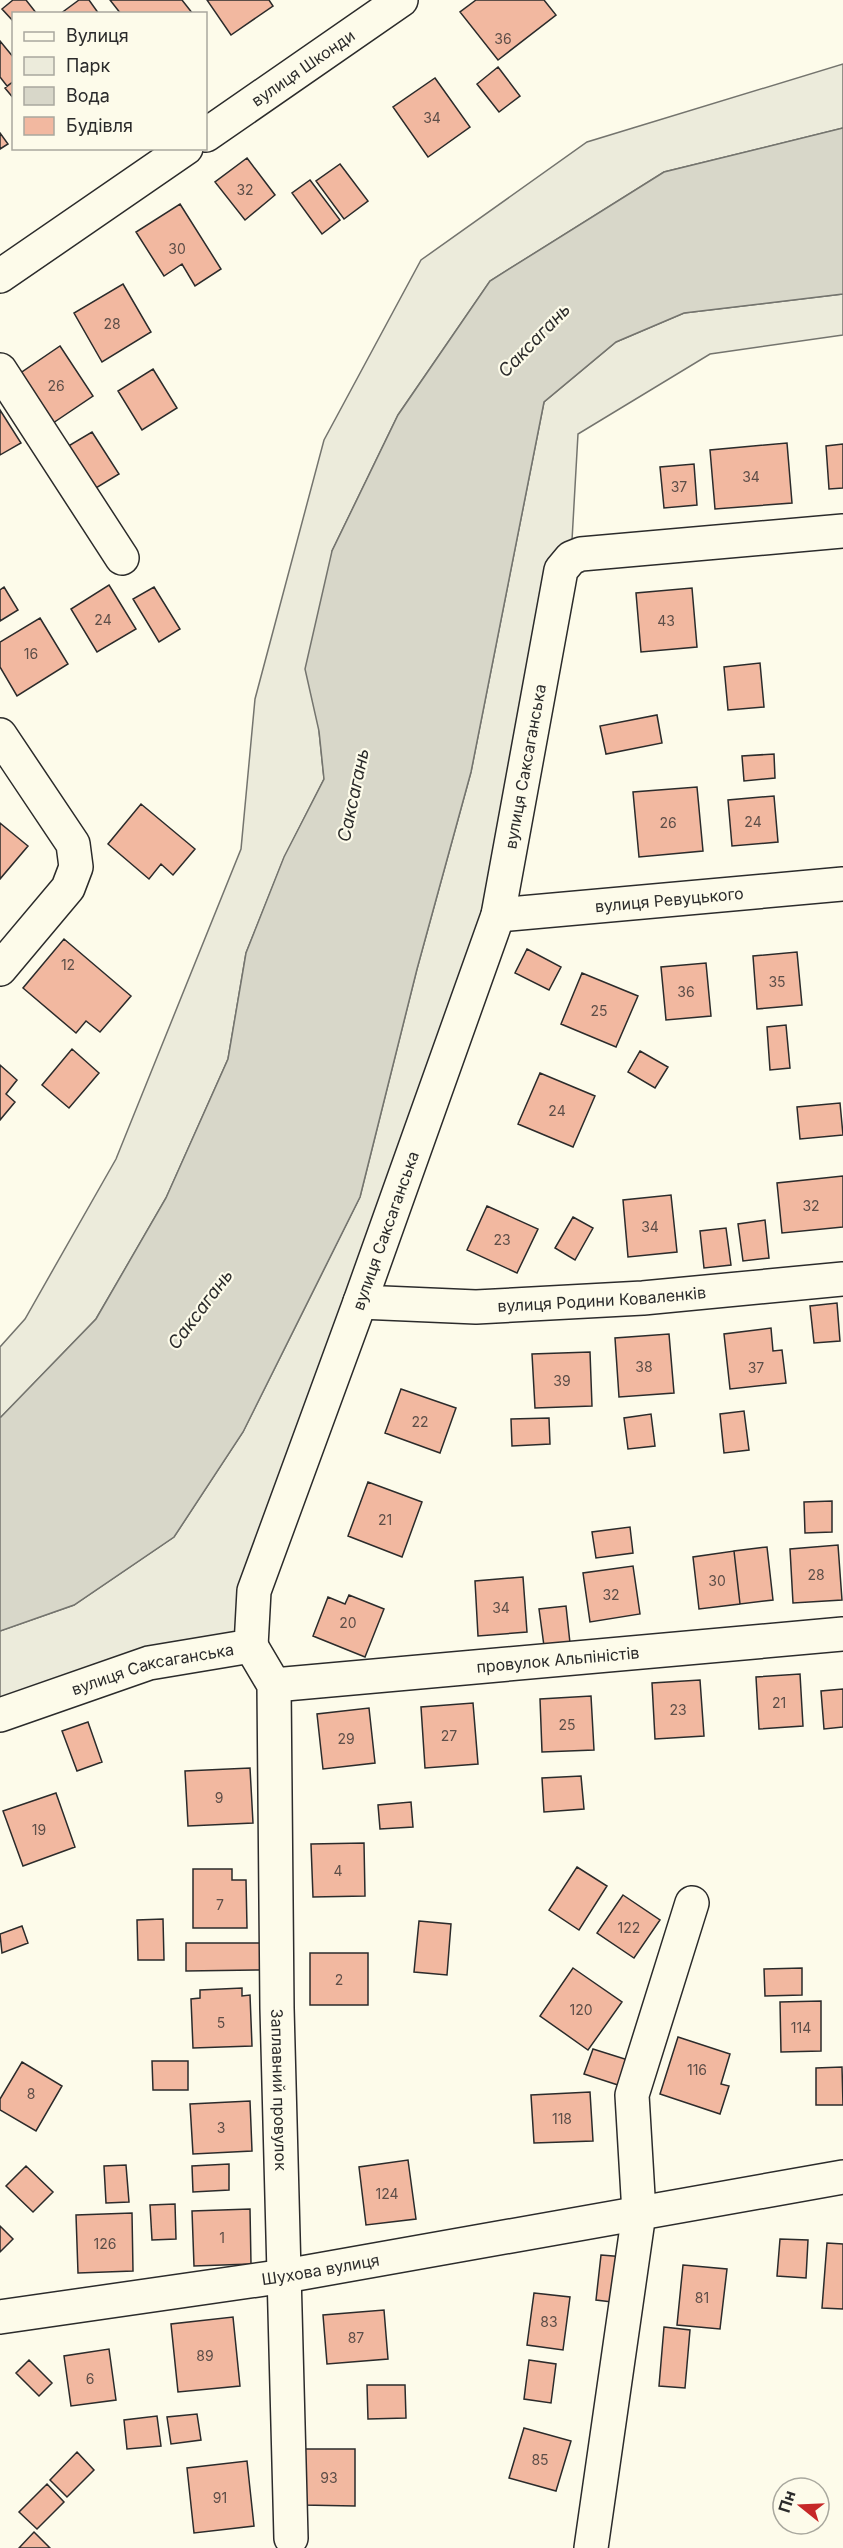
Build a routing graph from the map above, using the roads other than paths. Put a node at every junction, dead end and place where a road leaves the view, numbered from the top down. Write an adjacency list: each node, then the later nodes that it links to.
1 (401, 0): 2 (street, вулиця Шконди)
2 (207, 134)
3 (183, 150): 4 (street)
4 (0, 276)
5 (0, 370): 7 (street)
6 (843, 531): 10 (street, вулиця Саксаганська)
7 (122, 558)
8 (0, 735): 11 (street)
9 (843, 884): 10 (street, вулиця Ревуцького)
10 (498, 915): 13 (street, вулиця Саксаганська)
11 (0, 969)
12 (843, 1279): 13 (street, вулиця Родини Коваленків)
13 (360, 1302): 15 (street, вулиця Саксаганська)
14 (843, 1634): 16 (street, провулок Альпіністів)
15 (251, 1646): 16 (street, Заплавний провулок); 17 (street, вулиця Саксаганська)
16 (274, 1685): 21 (street, Заплавний провулок)
17 (0, 1715)
18 (692, 1903): 20 (street)
19 (843, 2177): 20 (street, Шухова вулиця)
20 (639, 2213): 21 (street, Шухова вулиця); 24 (street)
21 (285, 2276): 22 (street, Шухова вулиця); 23 (street, Заплавний провулок)
22 (0, 2317)
23 (291, 2538)
24 (591, 2548)

